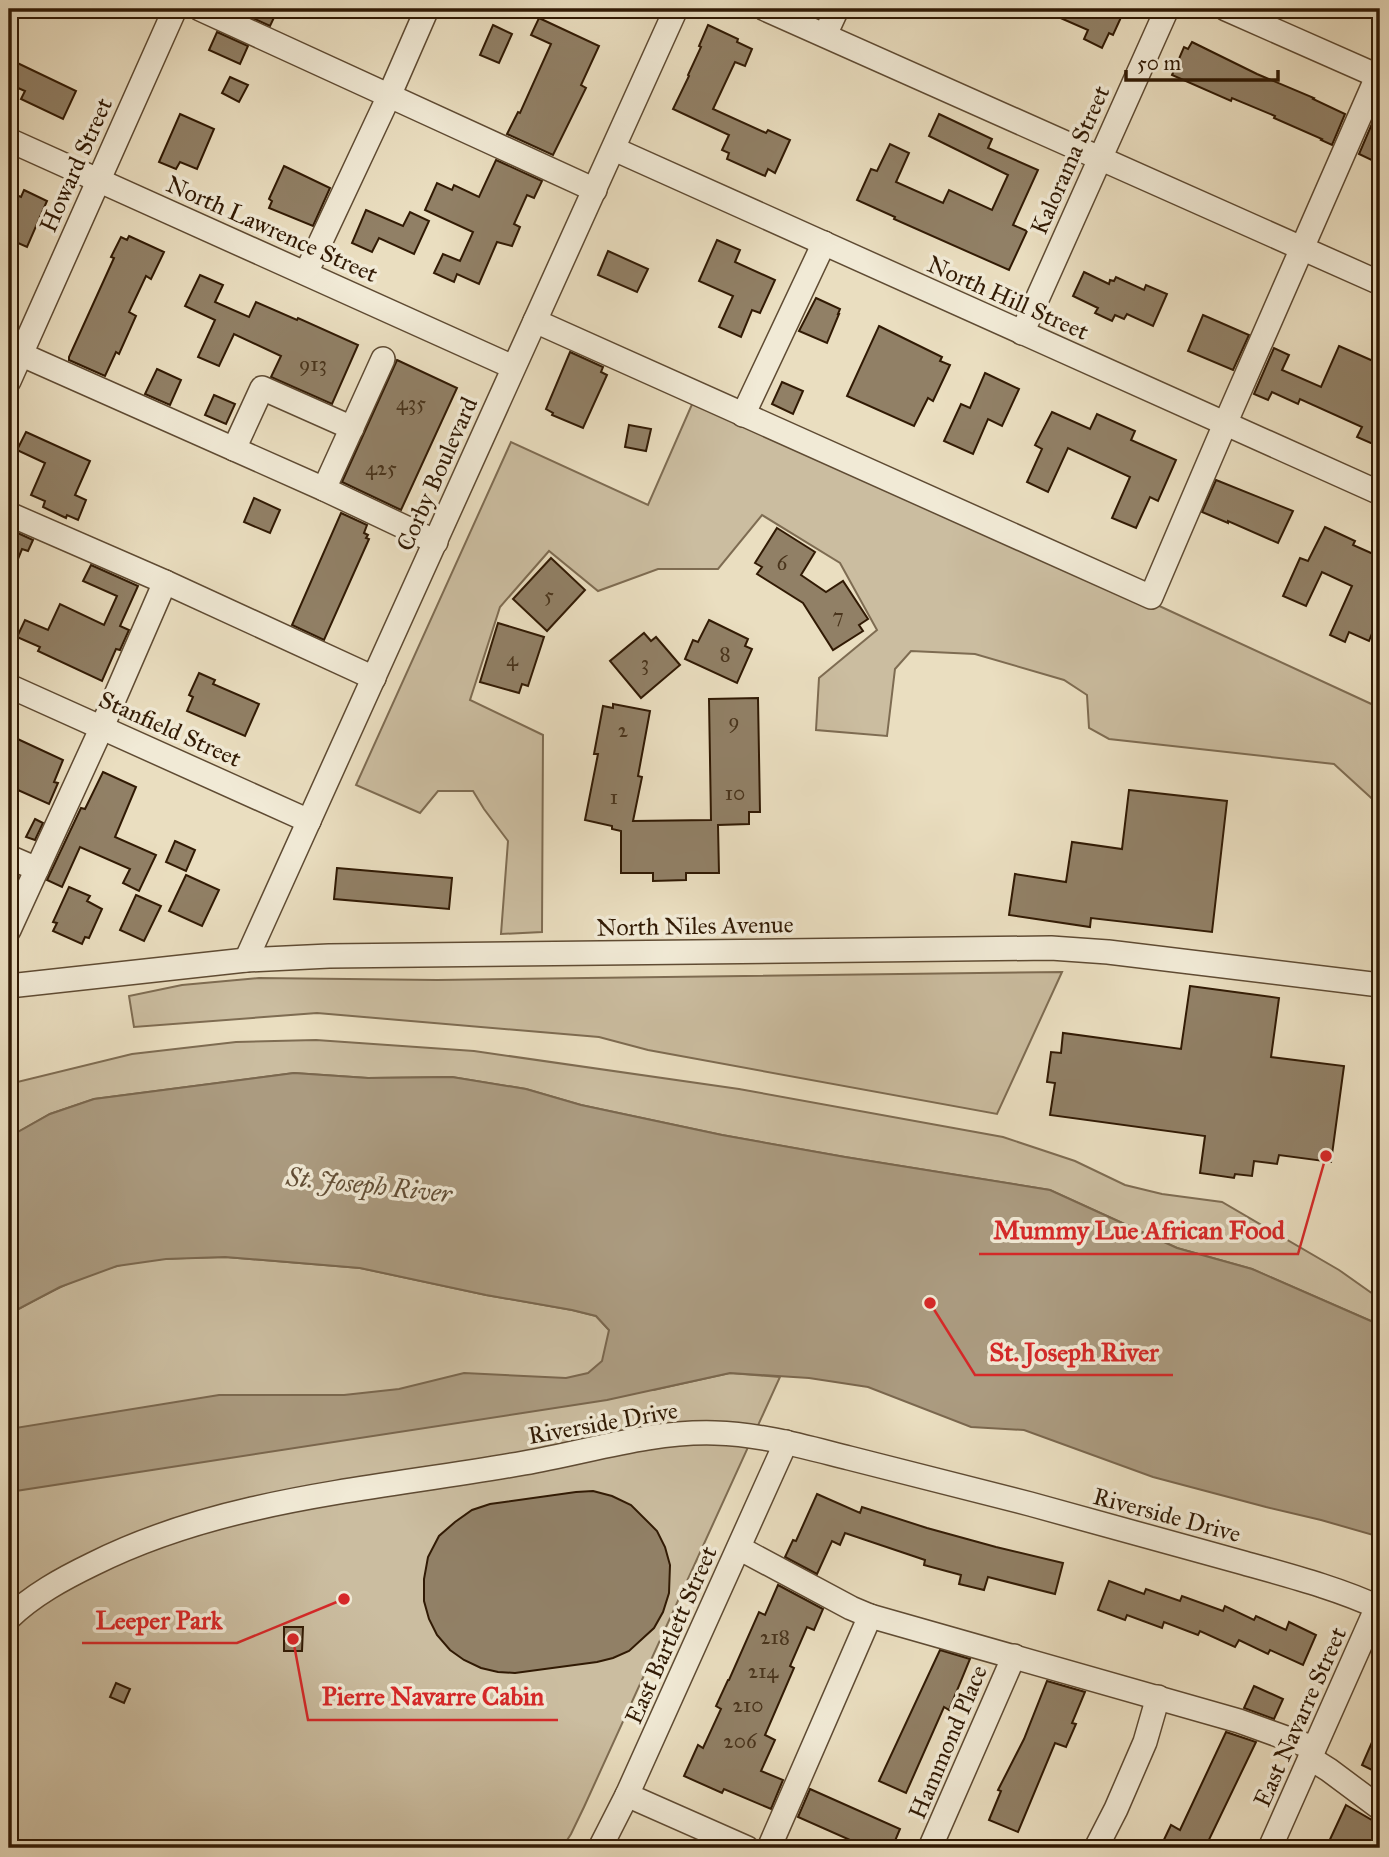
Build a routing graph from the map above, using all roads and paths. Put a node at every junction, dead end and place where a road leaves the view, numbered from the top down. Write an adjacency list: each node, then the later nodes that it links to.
1 (175, 9): 15 (street, Howard Street)
2 (200, 9): 11 (street)
3 (427, 9): 11 (street)
4 (676, 9): 13 (street, Corby Boulevard)
5 (765, 9): 9 (street)
6 (837, 9): 9 (street)
7 (1167, 9): 14 (street, Kalorama Street)
8 (1226, 9): 10 (street)
9 (825, 35): 14 (street)
10 (1379, 74): 18 (street)
11 (389, 96): 16 (street); 19 (street)
12 (9, 140): 15 (street, North Lawrence Street)
13 (614, 149): 16 (street, Corby Boulevard); 17 (street, North Hill Street)
14 (1100, 158): 18 (street); 22 (street, Kalorama Street)
15 (97, 180): 19 (street, North Lawrence Street); 23 (street, Howard Street)
16 (595, 190): 21 (street, Corby Boulevard)
17 (824, 243): 22 (street, North Hill Street); 27 (street)
18 (1302, 248): 20 (street); 28 (street)
19 (306, 273): 25 (street, North Lawrence Street)
20 (1380, 283)
21 (535, 321): 25 (street, Corby Boulevard); 27 (street)
22 (1022, 333): 28 (street, North Hill Street)
23 (15, 351): 26 (street, Howard Street); 30 (street)
24 (383, 359): 29 (street)
25 (513, 367): 34 (street, Corby Boulevard)
26 (9, 381)
27 (743, 415): 28 (street)
28 (1225, 424): 32 (street, North Hill Street)
29 (352, 428): 30 (street); 31 (street)
30 (234, 449): 31 (street)
31 (324, 489): 34 (street)
32 (1380, 493)
33 (9, 514): 35 (street)
34 (436, 542): 36 (street, Corby Boulevard)
35 (165, 582): 36 (street); 38 (street)
36 (374, 678): 39 (street, Corby Boulevard)
37 (9, 686): 38 (street, Stanfield Street)
38 (102, 727): 39 (street, Stanfield Street); 41 (street)
39 (309, 821): 43 (street, Corby Boulevard)
40 (9, 857): 41 (street)
41 (37, 869): 42 (street)
42 (9, 930)
43 (246, 960): 44 (street, North Niles Avenue); 45 (street, North Niles Avenue)
44 (1380, 985)
45 (9, 986)
46 (786, 1442): 47 (street, East Bartlett Street); 48 (street, Riverside Drive); 50 (street, Riverside Drive)
47 (738, 1548): 49 (street); 54 (street, East Bartlett Street)
48 (1379, 1608): 53 (street, East Navarre Street)
49 (870, 1616): 51 (street); 58 (street)
50 (9, 1618)
51 (1014, 1656): 52 (street); 59 (street, Hammond Place)
52 (1158, 1696): 53 (street); 60 (street)
53 (1312, 1753): 55 (street); 61 (street, East Navarre Street)
54 (628, 1795): 56 (street, East Bartlett Street); 57 (street)
55 (1380, 1808)
56 (600, 1848)
57 (747, 1848)
58 (769, 1848)
59 (930, 1848)
60 (1096, 1848)
61 (1270, 1848)

